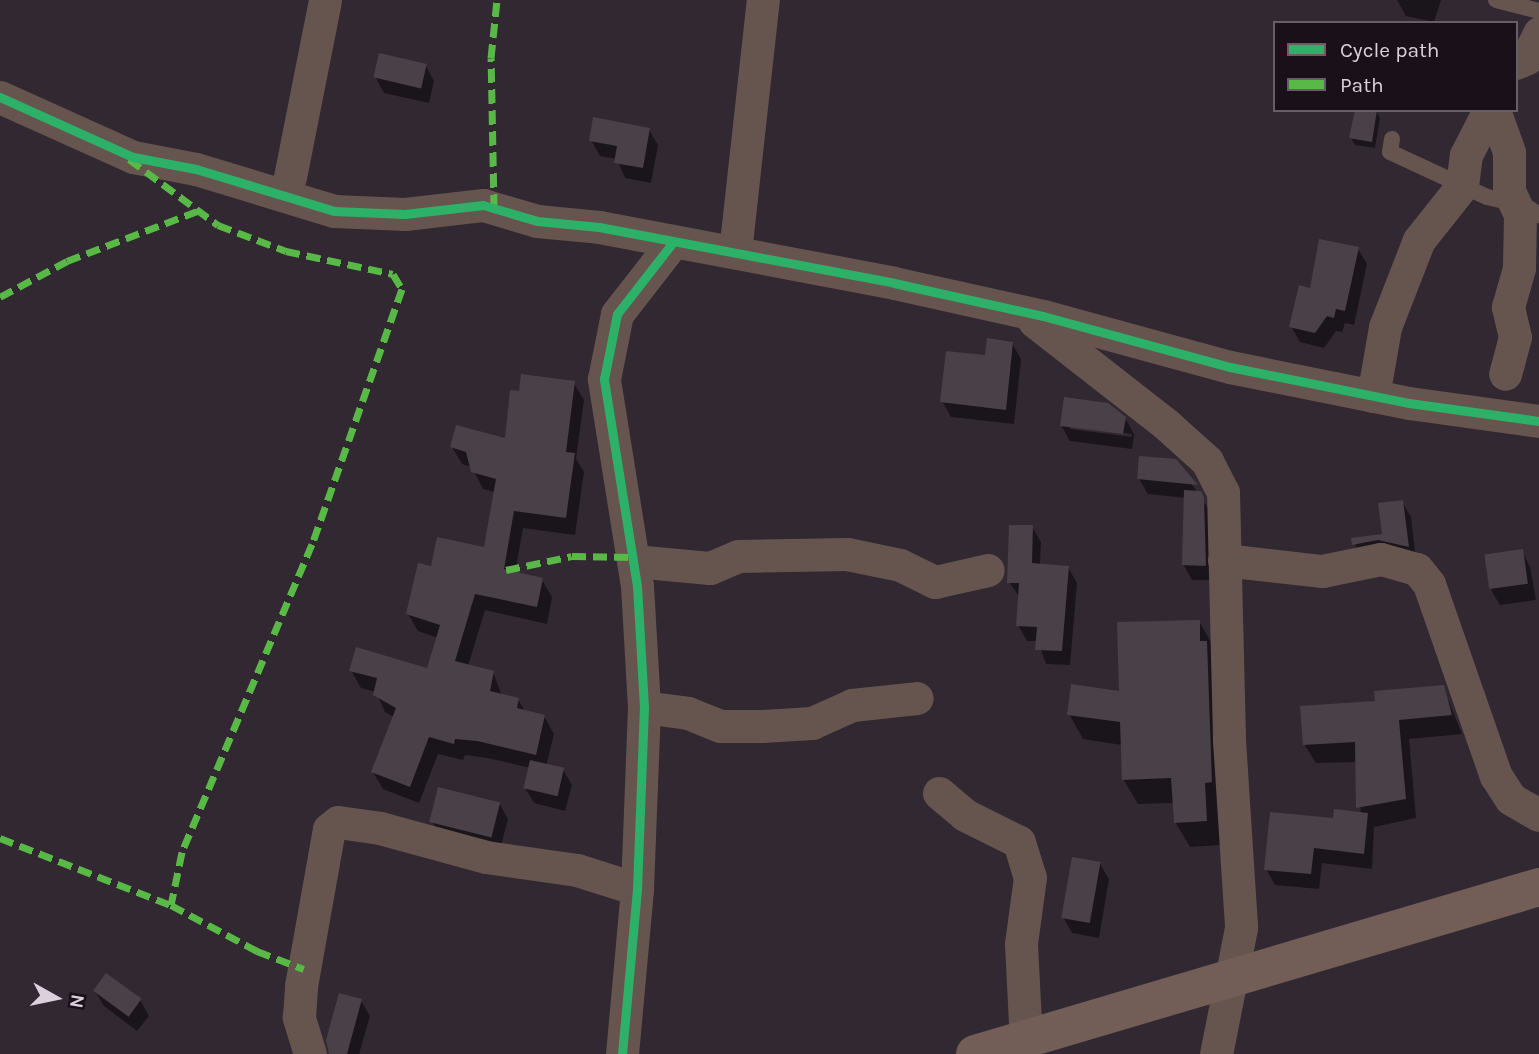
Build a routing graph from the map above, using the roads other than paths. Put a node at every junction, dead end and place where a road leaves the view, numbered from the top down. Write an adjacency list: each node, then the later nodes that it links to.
1 (325, 0): 11 (street)
2 (764, 0): 15 (street)
3 (1496, 0): 4 (lane)
4 (1539, 11)
5 (1539, 33): 6 (street)
6 (1518, 62)
7 (0, 97): 14 (street)
8 (1491, 112): 12 (street)
9 (1493, 112): 13 (street)
10 (1392, 139): 12 (lane)
11 (290, 177)
12 (1462, 186): 13 (lane); 18 (street)
13 (1527, 209): 17 (street)
14 (673, 242): 15 (street); 21 (street)
15 (735, 253): 16 (street)
16 (1022, 312): 18 (street); 20 (street)
17 (1505, 374)
18 (1373, 396): 19 (street)
19 (1539, 421)
20 (1224, 560): 26 (street); 29 (street)
21 (634, 561): 22 (street); 24 (street)
22 (988, 570)
23 (917, 698): 24 (street)
24 (644, 707): 28 (street)
25 (940, 793): 30 (street)
26 (1539, 815)
27 (1539, 887): 29 (street)
28 (637, 889): 31 (street); 32 (street)
29 (1233, 977): 30 (street); 34 (street)
30 (1037, 1036): 33 (street)
31 (310, 1054)
32 (622, 1054)
33 (975, 1054)
34 (1216, 1054)

